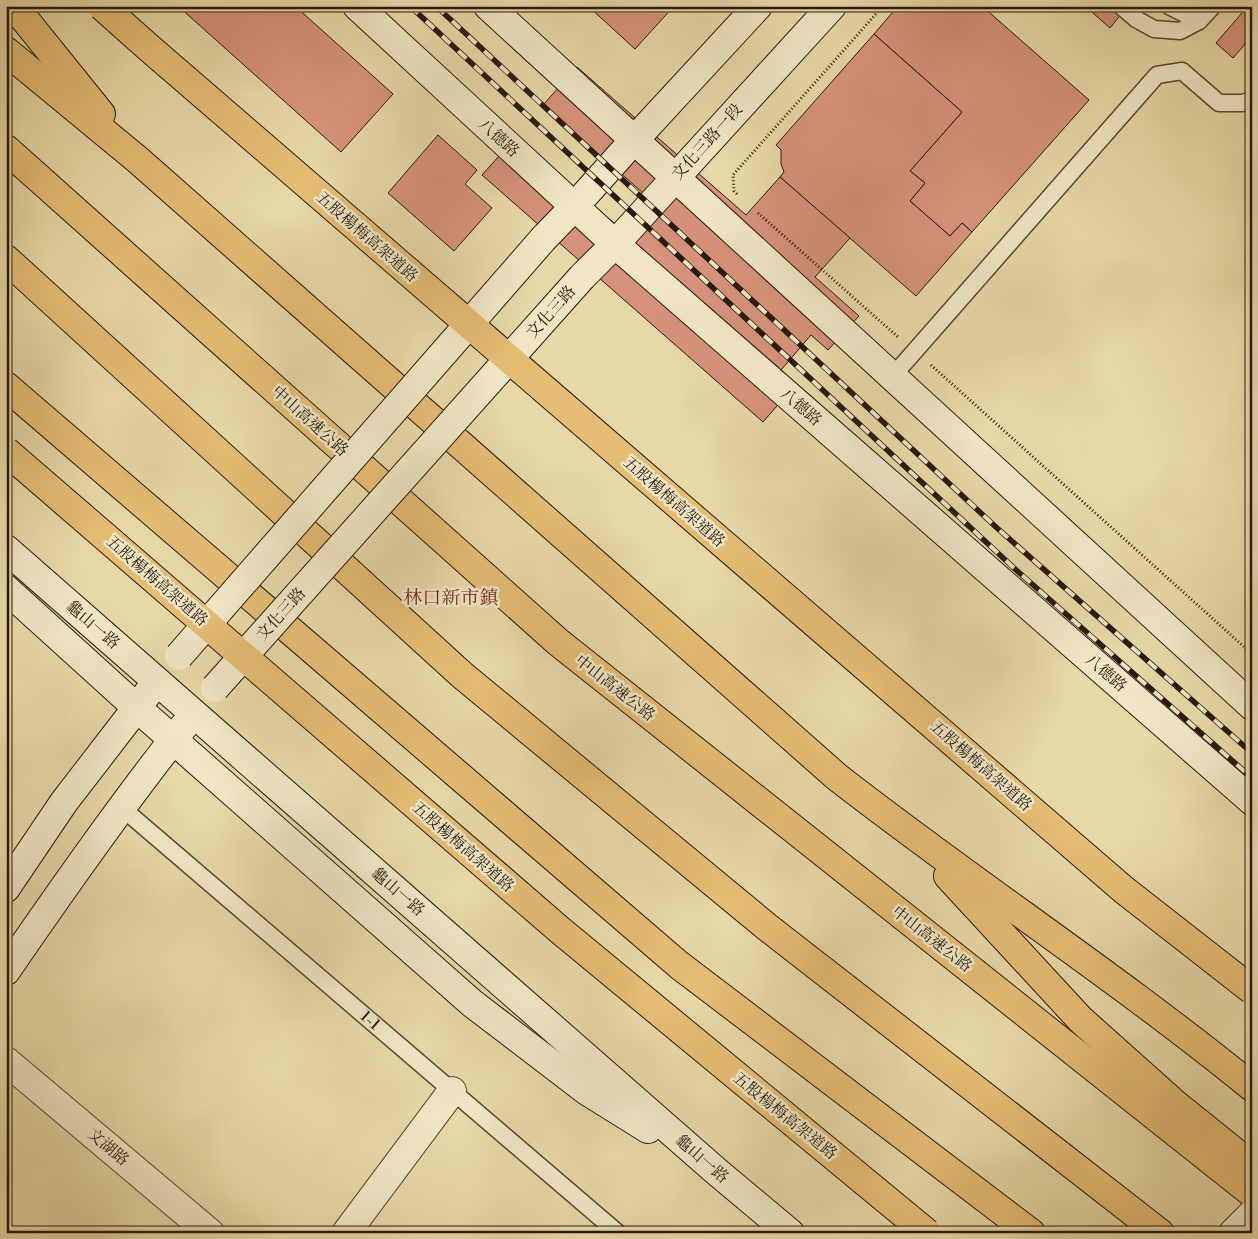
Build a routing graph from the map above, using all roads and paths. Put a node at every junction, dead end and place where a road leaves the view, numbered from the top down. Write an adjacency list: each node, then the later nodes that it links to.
1 (14, 6): 16 (highway)
2 (102, 6): 43 (highway, 五股楊梅高架道路, bridge)
3 (357, 6): 19 (street, 八德路)
4 (488, 6): 14 (street)
5 (758, 6): 14 (street)
6 (832, 6): 17 (street, 文化三路一段)
7 (883, 6): 18 (path)
8 (1121, 6): 11 (lane)
9 (1169, 6): 11 (lane)
10 (1213, 6): 11 (lane)
11 (1199, 22)
12 (6, 51): 16 (highway)
13 (1252, 100): 24 (lane)
14 (634, 140): 17 (street); 19 (street)
15 (6, 149): 49 (highway, 中山高速公路)
16 (138, 160): 40 (highway)
17 (675, 177): 21 (street, 文化三路一段); 25 (street)
18 (742, 198)
19 (574, 207): 21 (street, 八德路); 32 (street, bridge)
20 (756, 211): 24 (path)
21 (615, 244): 23 (street, 文化三路一段); 38 (street, 八德路)
22 (6, 259): 57 (highway)
23 (582, 277): 35 (street, 文化三路, bridge)
24 (914, 352): 25 (lane); 31 (path)
25 (892, 377): 33 (street)
26 (6, 386): 56 (highway)
27 (6, 451): 55 (highway, 五股楊梅高架道路, bridge)
28 (6, 549): 32 (street, 龜山一路)
29 (6, 589): 34 (street)
30 (6, 609): 37 (street)
31 (1252, 654)
32 (158, 681): 34 (street); 35 (street, 龜山一路)
33 (1252, 706)
34 (136, 707): 36 (street); 37 (street)
35 (194, 713): 36 (street, 文化三路); 48 (street, 龜山一路)
36 (173, 740): 39 (street, 文化三路); 48 (street)
37 (106, 747): 41 (street)
38 (1252, 801)
39 (121, 807): 42 (street, 文化三路); 46 (lane, 1-1)
40 (904, 830): 45 (highway); 47 (highway)
41 (6, 888)
42 (6, 971)
43 (1252, 990)
44 (6, 1061): 51 (street, 文湖路)
45 (1252, 1088)
46 (452, 1091): 52 (street); 53 (lane, 1-1)
47 (1252, 1166)
48 (716, 1171): 54 (street, 龜山一路)
49 (1252, 1193)
50 (1252, 1214): 58 (street)
51 (210, 1233)
52 (346, 1233)
53 (618, 1233)
54 (790, 1233)
55 (927, 1233)
56 (1031, 1233)
57 (1160, 1233)
58 (1233, 1233)

